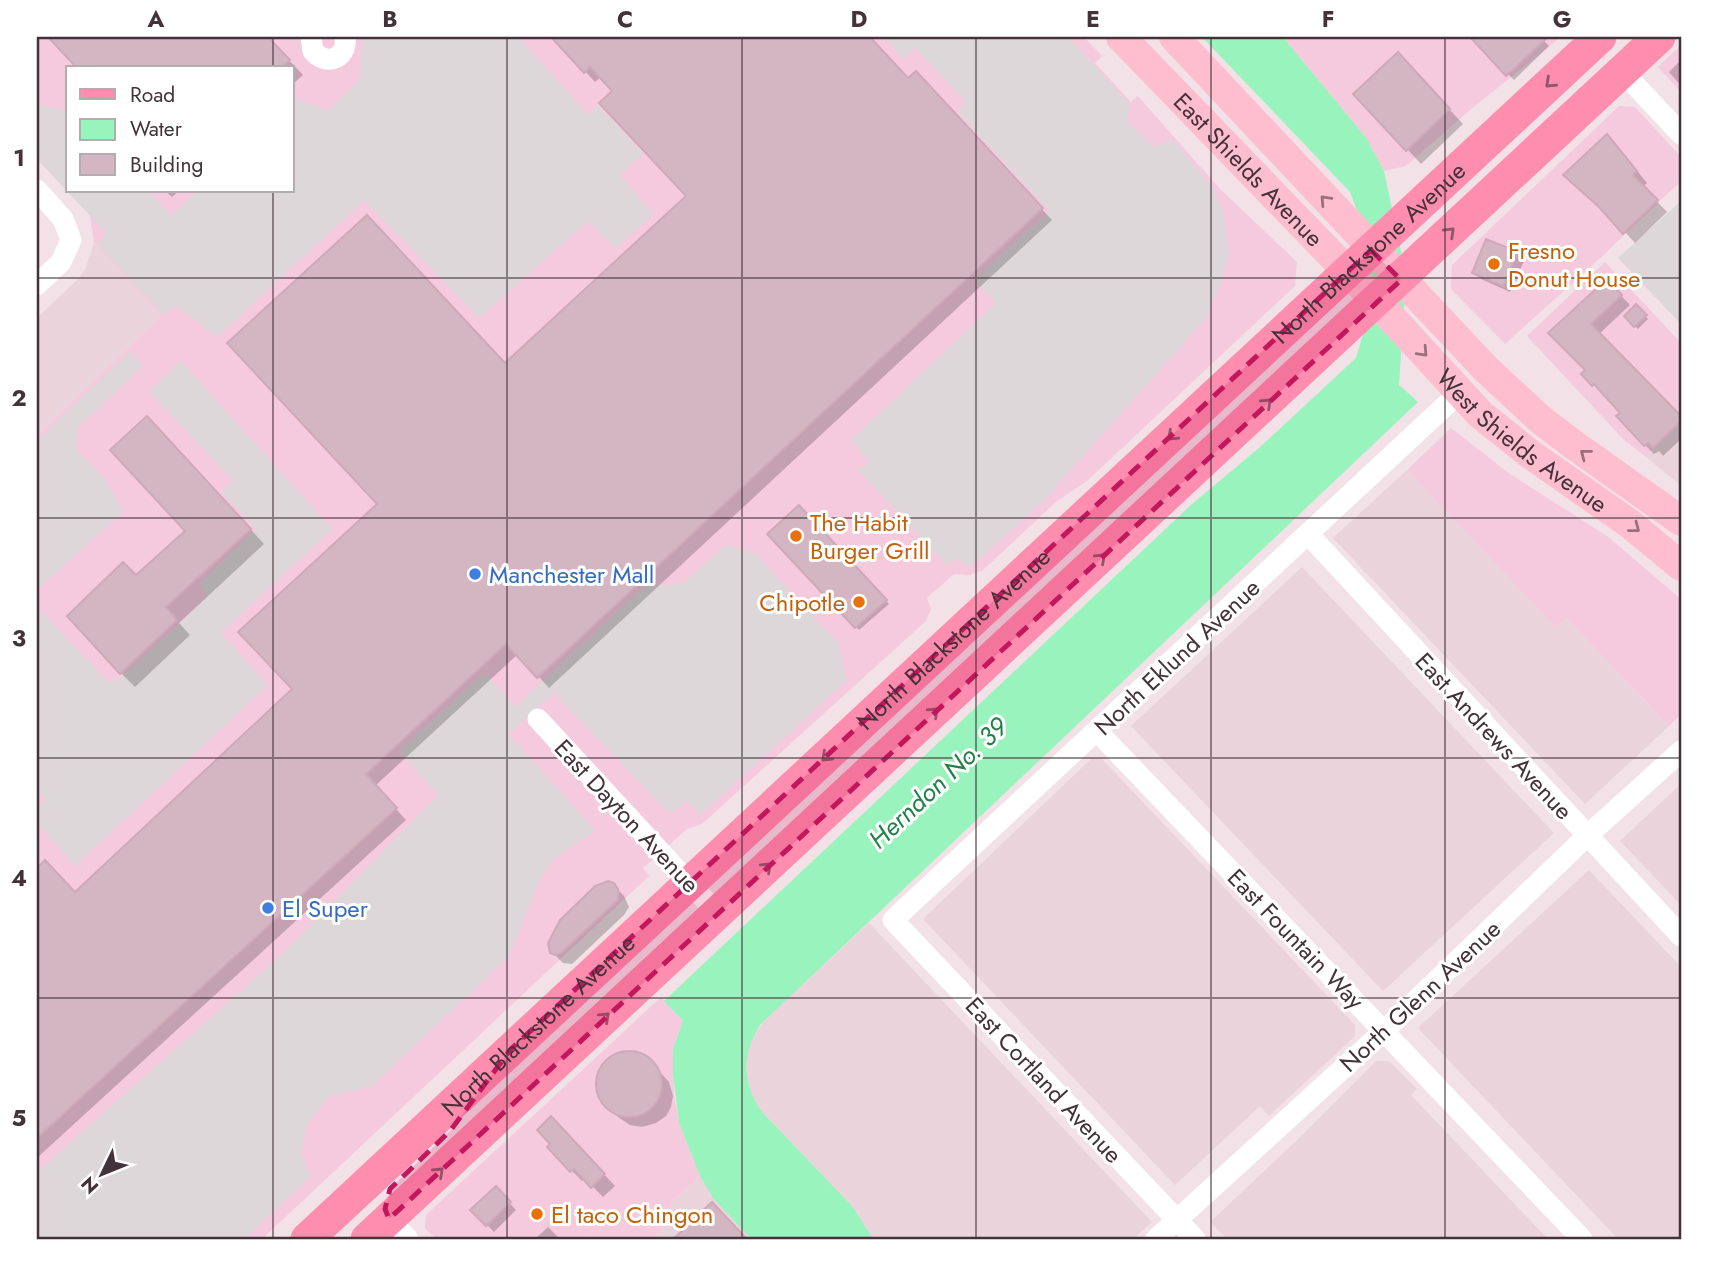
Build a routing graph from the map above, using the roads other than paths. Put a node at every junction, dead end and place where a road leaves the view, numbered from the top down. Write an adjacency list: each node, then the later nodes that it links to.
1 (311, 37): 2 (street)
2 (345, 37)
3 (1121, 37): 11 (main road, East Shields Avenue)
4 (1174, 37): 10 (main road, East Shields Avenue, one-way to 4)
5 (1600, 37): 10 (main road, North Blackstone Avenue, one-way to 10)
6 (1659, 37): 7 (main road, North Blackstone Avenue)
7 (1622, 71): 8 (street); 12 (main road, North Blackstone Avenue, one-way to 7)
8 (1681, 134)
9 (37, 190): 13 (street)
10 (1371, 250): 11 (main road, North Blackstone Avenue); 12 (main road, East Shields Avenue)
11 (1348, 273): 14 (main road, East Shields Avenue); 23 (main road, North Blackstone Avenue, one-way to 23)
12 (1401, 279): 14 (main road, North Blackstone Avenue); 16 (main road, West Shields Avenue, one-way to 12)
13 (37, 285)
14 (1377, 302): 15 (main road, West Shields Avenue, one-way to 15); 24 (main road, North Blackstone Avenue, one-way to 14)
15 (1460, 392): 17 (street, North Eklund Avenue); 18 (main road, West Shields Avenue, one-way to 18)
16 (1681, 522)
17 (1308, 534): 20 (street, North Eklund Avenue); 22 (street, East Andrews Avenue)
18 (1681, 566)
19 (538, 719): 23 (street, East Dayton Avenue)
20 (1097, 731): 25 (street, North Eklund Avenue); 27 (street, East Fountain Way)
21 (1681, 751): 22 (street, North Glenn Avenue)
22 (1587, 836): 26 (street, East Andrews Avenue); 27 (street, North Glenn Avenue)
23 (689, 884): 24 (street, East Dayton Avenue); 28 (main road, North Blackstone Avenue)
24 (716, 913): 30 (main road, North Blackstone Avenue, one-way to 24)
25 (893, 920): 29 (street, East Cortland Avenue)
26 (1681, 936)
27 (1384, 1031): 29 (street, North Glenn Avenue); 34 (street, East Fountain Way)
28 (511, 1049): 30 (main road); 31 (main road, North Blackstone Avenue)
29 (1177, 1220): 32 (street, North Glenn Avenue); 33 (street, East Cortland Avenue)
30 (388, 1232)
31 (307, 1239)
32 (1156, 1239)
33 (1195, 1239)
34 (1582, 1239)

